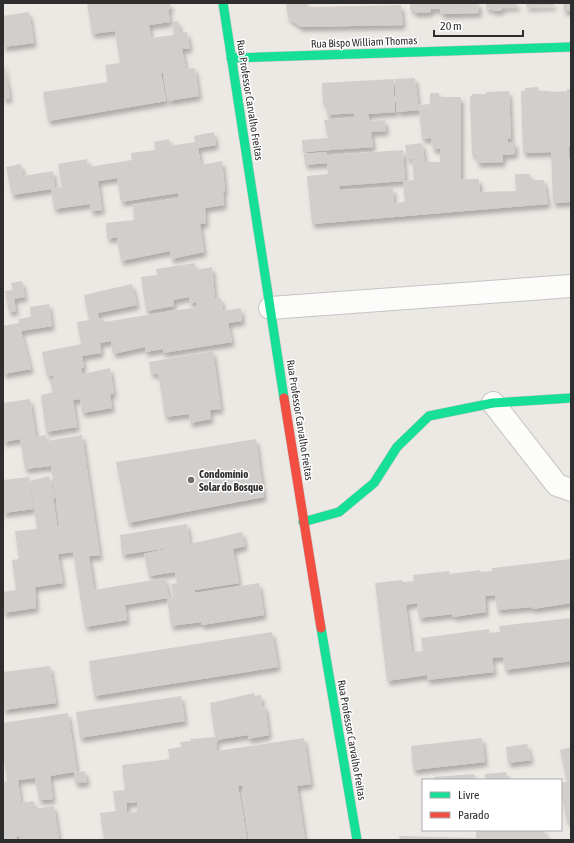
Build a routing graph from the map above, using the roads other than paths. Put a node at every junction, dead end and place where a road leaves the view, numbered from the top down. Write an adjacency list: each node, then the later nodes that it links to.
1 (223, 3): 3 (street, Rua Professor Carvalho Freitas)
2 (571, 47): 3 (street, Rua Bispo William Thomas)
3 (231, 58): 5 (street, Rua Professor Carvalho Freitas)
4 (571, 286): 5 (street)
5 (270, 308): 9 (street, Rua Professor Carvalho Freitas)
6 (571, 398): 7 (street)
7 (493, 403): 8 (street); 9 (street)
8 (571, 490)
9 (303, 522): 10 (street, Rua Professor Carvalho Freitas)
10 (357, 840)

